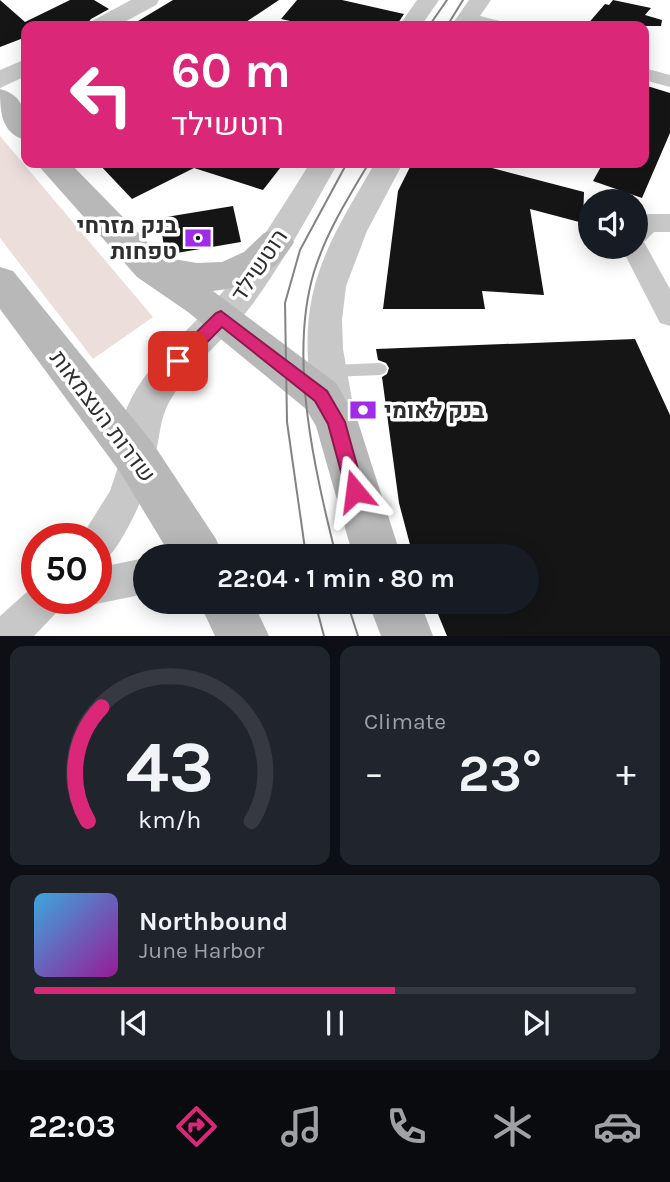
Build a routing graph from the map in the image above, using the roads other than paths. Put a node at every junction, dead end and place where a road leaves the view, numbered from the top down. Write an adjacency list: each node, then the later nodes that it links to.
1 (148, 0): 4 (street)
2 (428, 0): 5 (street)
3 (480, 0): 6 (street)
4 (109, 21)
5 (413, 21)
6 (465, 21)
7 (21, 69): 9 (street)
8 (649, 75): 10 (street)
9 (0, 80)
10 (670, 81)
11 (0, 98): 12 (main road)
12 (21, 125)
13 (57, 168): 20 (main road)
14 (321, 168): 18 (street, רוטשילד)
15 (386, 168): 25 (street)
16 (648, 223): 17 (street)
17 (670, 223)
18 (276, 242): 20 (main road); 23 (street, רוטשילד)
19 (640, 259): 22 (street)
20 (150, 267): 23 (main road)
21 (0, 282): 27 (main road, שדרות העצמאות)
22 (670, 315)
23 (221, 318): 26 (main road); 27 (street, רוטשילד)
24 (380, 369): 25 (lane)
25 (326, 372): 26 (street)
26 (336, 422): 30 (main road)
27 (136, 457): 28 (street, רוטשילד); 29 (main road, שדרות העצמאות)
28 (111, 523)
29 (191, 544)
30 (373, 544)
31 (133, 578): 32 (street)
32 (112, 583)
33 (30, 614): 37 (street)
34 (39, 614): 37 (street)
35 (231, 614): 38 (main road)
36 (399, 614): 39 (main road)
37 (13, 631)
38 (243, 636)
39 (407, 636)

